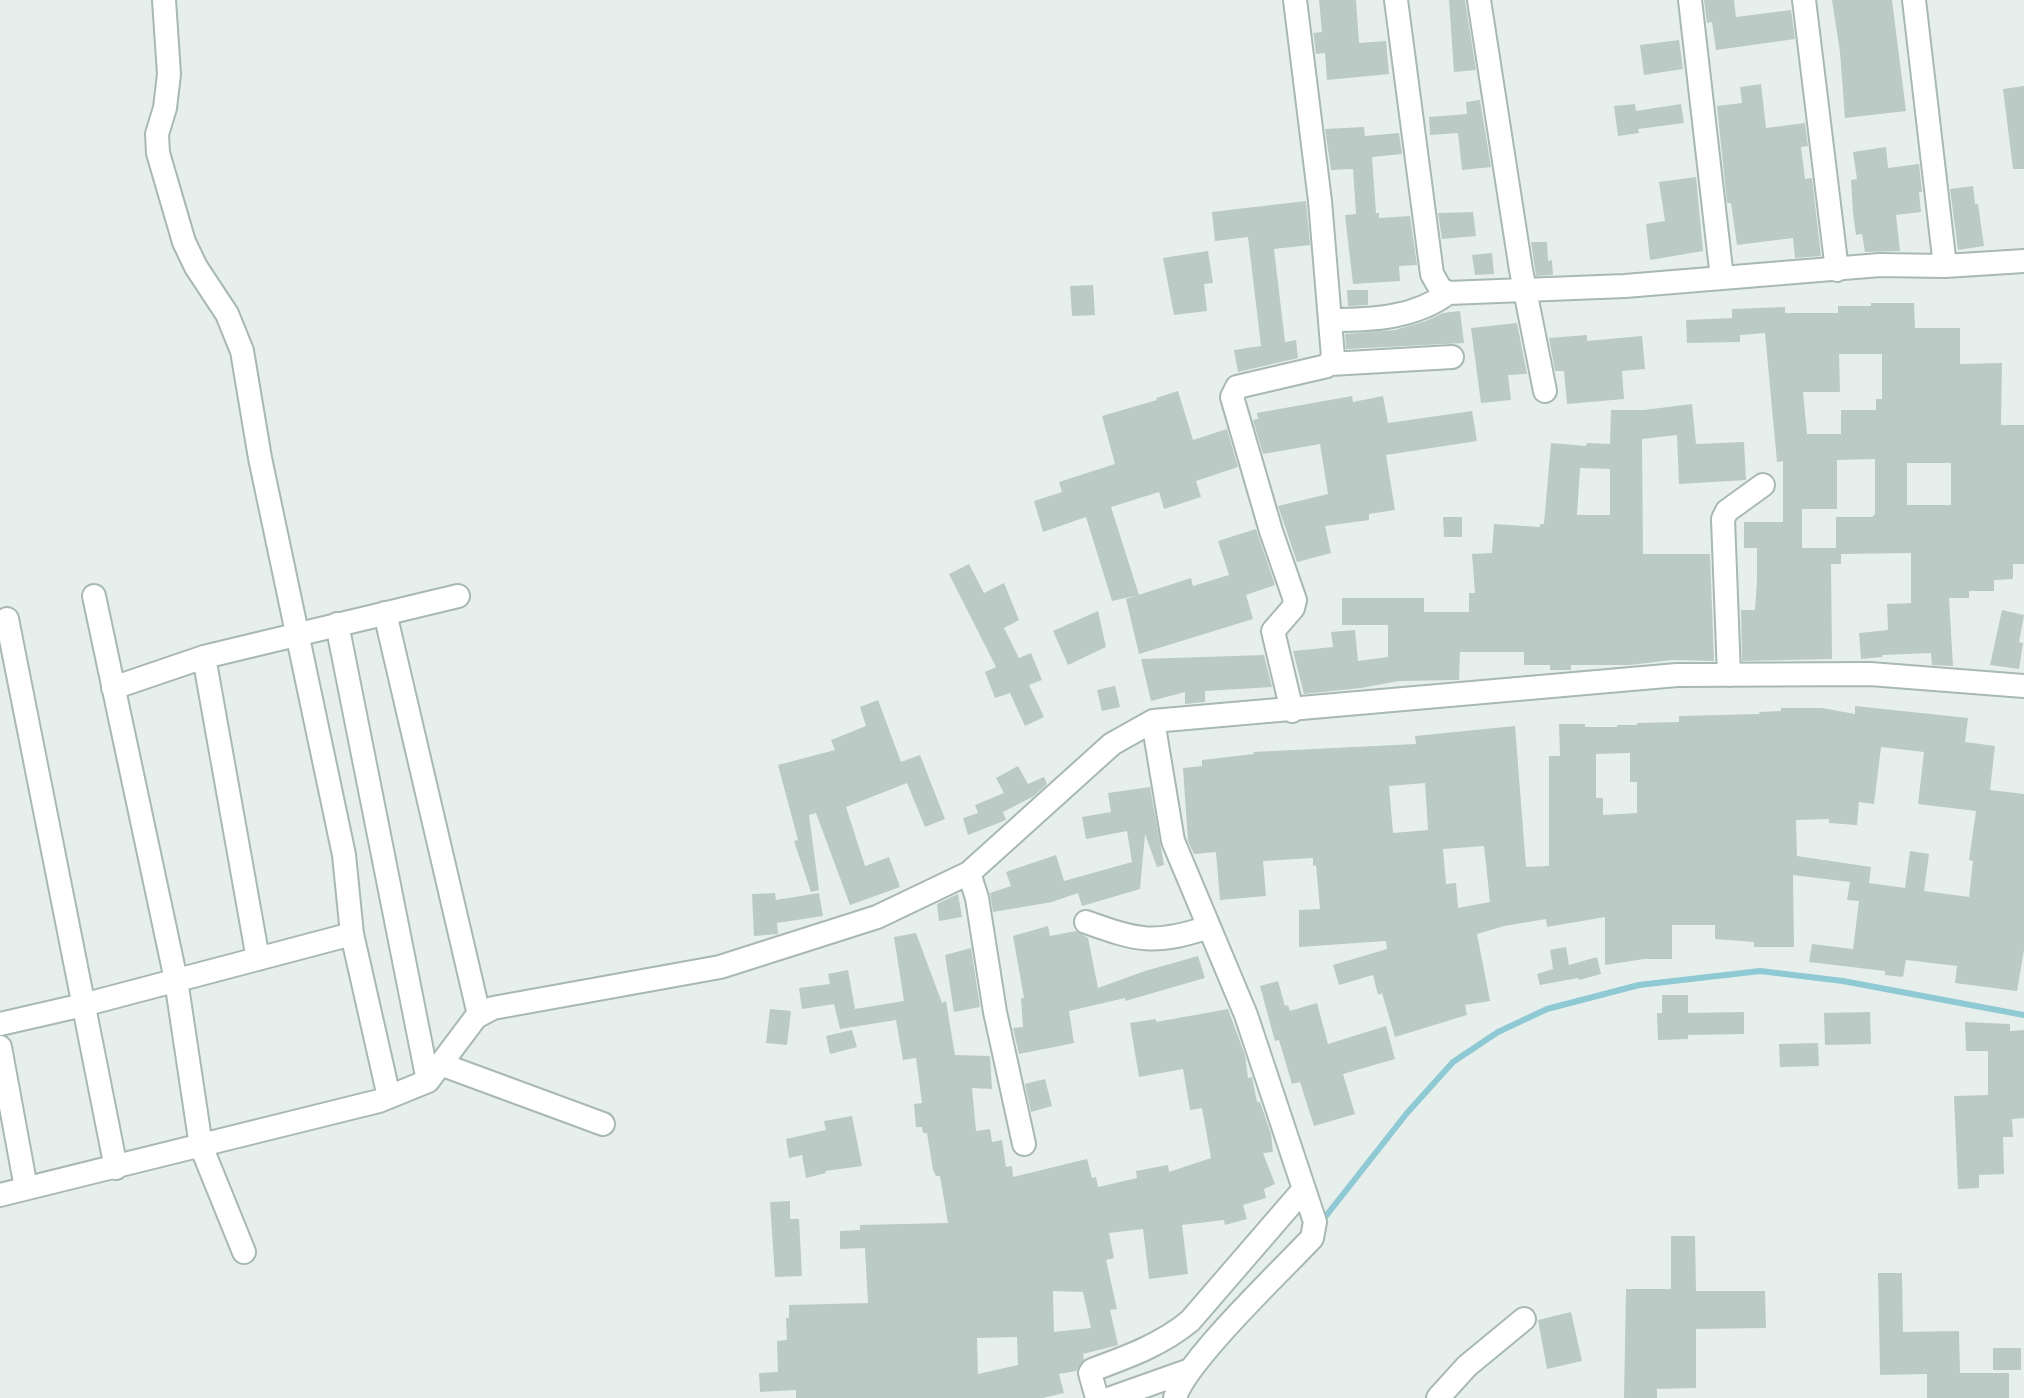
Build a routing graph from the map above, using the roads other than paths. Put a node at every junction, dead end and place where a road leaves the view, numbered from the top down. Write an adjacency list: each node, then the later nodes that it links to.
1 (164, 0): 24 (street)
2 (1295, 0): 14 (street)
3 (1396, 0): 13 (street)
4 (1479, 0): 12 (street)
5 (1690, 0): 11 (street)
6 (1804, 0): 10 (street)
7 (1914, 0): 9 (street)
8 (2024, 261): 9 (street)
9 (1945, 266): 10 (street)
10 (1837, 270): 11 (street)
11 (1722, 278): 12 (street)
12 (1525, 291): 13 (street); 17 (street)
13 (1448, 293): 14 (street)
14 (1331, 320): 16 (street)
15 (1452, 357): 16 (street)
16 (1330, 364): 29 (street)
17 (1545, 391)
18 (1763, 485): 26 (street)
19 (94, 596): 28 (street)
20 (458, 596): 21 (street)
21 (385, 613): 23 (street); 38 (street)
22 (7, 619): 37 (street)
23 (337, 624): 24 (street); 41 (street)
24 (296, 634): 25 (street); 34 (street)
25 (204, 657): 28 (street); 35 (street)
26 (1729, 675): 27 (street); 29 (street)
27 (2024, 686)
28 (113, 688): 36 (street)
29 (1292, 711): 30 (street)
30 (1153, 721): 31 (street); 33 (street)
31 (969, 873): 38 (street); 44 (street)
32 (1086, 922): 33 (street)
33 (1209, 927): 48 (street)
34 (352, 934): 35 (street); 42 (street)
35 (258, 959): 36 (street)
36 (176, 980): 37 (street); 45 (street)
37 (83, 1005): 39 (street); 46 (street)
38 (479, 1015): 41 (street)
39 (0, 1024)
40 (0, 1047): 47 (street)
41 (435, 1073): 42 (street); 43 (street)
42 (389, 1097): 45 (street)
43 (603, 1124)
44 (1024, 1144)
45 (201, 1146): 46 (street); 50 (street)
46 (116, 1168): 47 (street)
47 (26, 1188): 49 (street)
48 (1305, 1193): 52 (street); 53 (street)
49 (0, 1195)
50 (244, 1252)
51 (1524, 1319): 55 (street)
52 (1190, 1370): 53 (street); 54 (street)
53 (1098, 1390)
54 (1175, 1398)
55 (1438, 1398)

